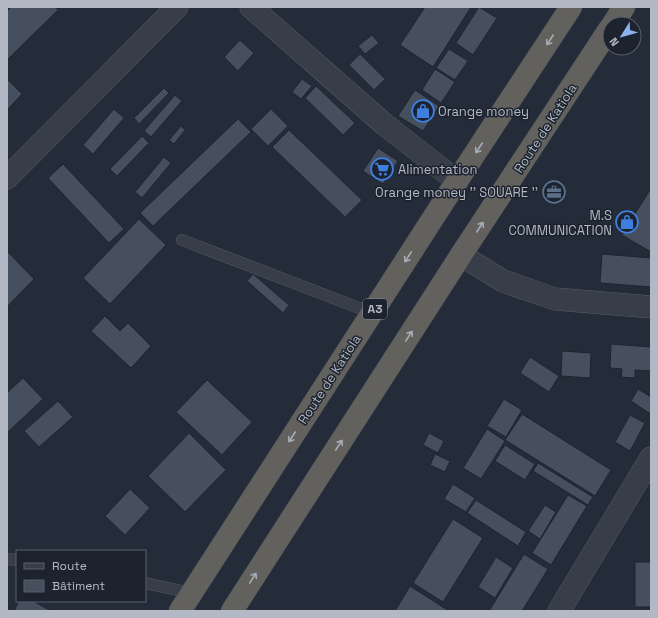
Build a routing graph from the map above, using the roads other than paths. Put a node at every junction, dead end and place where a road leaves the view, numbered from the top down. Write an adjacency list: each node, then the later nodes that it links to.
1 (177, 7): 7 (street)
2 (251, 7): 8 (street)
3 (571, 7): 8 (highway, Route de Katiola / A3, one-way to 8)
4 (624, 7): 5 (highway)
5 (618, 16)
6 (602, 40): 10 (highway, Route de Katiola, one-way to 6)
7 (7, 178)
8 (457, 181): 12 (highway, Route de Katiola / A3, one-way to 12)
9 (182, 240): 12 (lane)
10 (461, 255): 11 (street); 17 (highway, Route de Katiola, one-way to 10)
11 (651, 307)
12 (372, 313): 15 (highway, Route de Katiola / A3, one-way to 15)
13 (651, 458): 18 (street)
14 (146, 583): 15 (lane)
15 (191, 593): 16 (highway, Route de Katiola / A3)
16 (180, 611)
17 (232, 611)
18 (559, 611)

